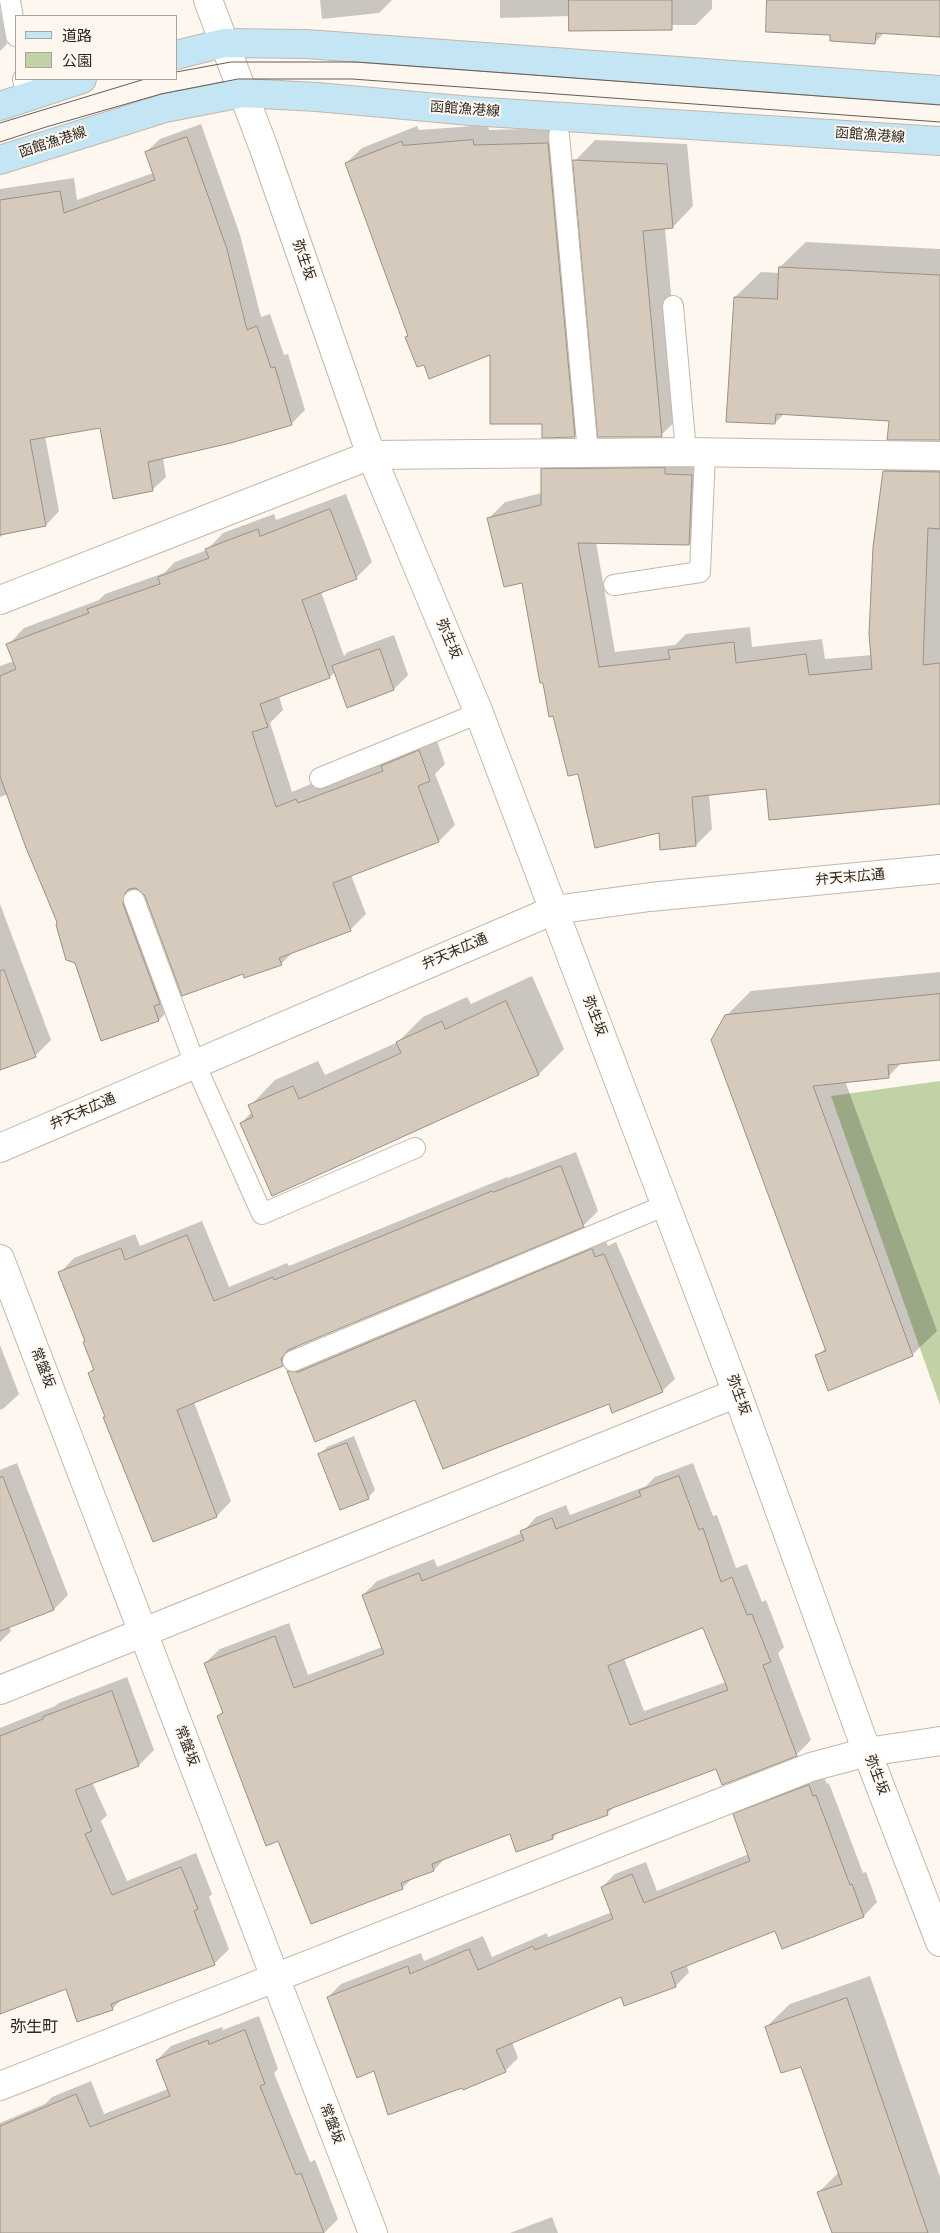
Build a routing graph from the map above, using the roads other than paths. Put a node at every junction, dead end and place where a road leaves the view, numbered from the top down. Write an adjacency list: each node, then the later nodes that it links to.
1 (10, 0): 3 (lane)
2 (208, 0): 4 (street, 弥生坂)
3 (15, 30)
4 (224, 43): 5 (main road); 8 (main road); 9 (street, 弥生坂)
5 (178, 54)
6 (76, 80): 7 (main road)
7 (25, 88): 10 (main road)
8 (940, 90)
9 (242, 93): 12 (main road, 函館漁港線); 13 (main road, 函館漁港線); 17 (street, 弥生坂)
10 (0, 106)
11 (559, 136): 15 (lane)
12 (940, 141)
13 (0, 160)
14 (674, 306): 16 (lane)
15 (588, 452): 16 (street); 17 (street)
16 (696, 452): 18 (street); 19 (lane)
17 (371, 455): 20 (street); 21 (street, 弥生坂)
18 (940, 456)
19 (614, 585)
20 (0, 600)
21 (479, 713): 22 (lane); 25 (street, 弥生坂)
22 (320, 778)
23 (940, 869): 25 (street, 弁天末広通)
24 (134, 900): 26 (lane)
25 (554, 910): 26 (street, 弁天末広通); 29 (street, 弥生坂)
26 (195, 1064): 27 (street, 弁天末広通); 28 (lane)
27 (0, 1148)
28 (414, 1148)
29 (666, 1205): 31 (lane); 32 (street, 弥生坂)
30 (0, 1259): 33 (street, 常盤坂)
31 (293, 1361)
32 (737, 1393): 33 (street); 36 (street, 弥生坂)
33 (143, 1634): 34 (street); 38 (street, 常盤坂)
34 (0, 1690)
35 (940, 1741): 36 (street)
36 (867, 1752): 37 (street, 弥生坂); 38 (street)
37 (940, 1942)
38 (275, 1977): 39 (street); 40 (street, 常盤坂)
39 (0, 2086)
40 (373, 2233)

